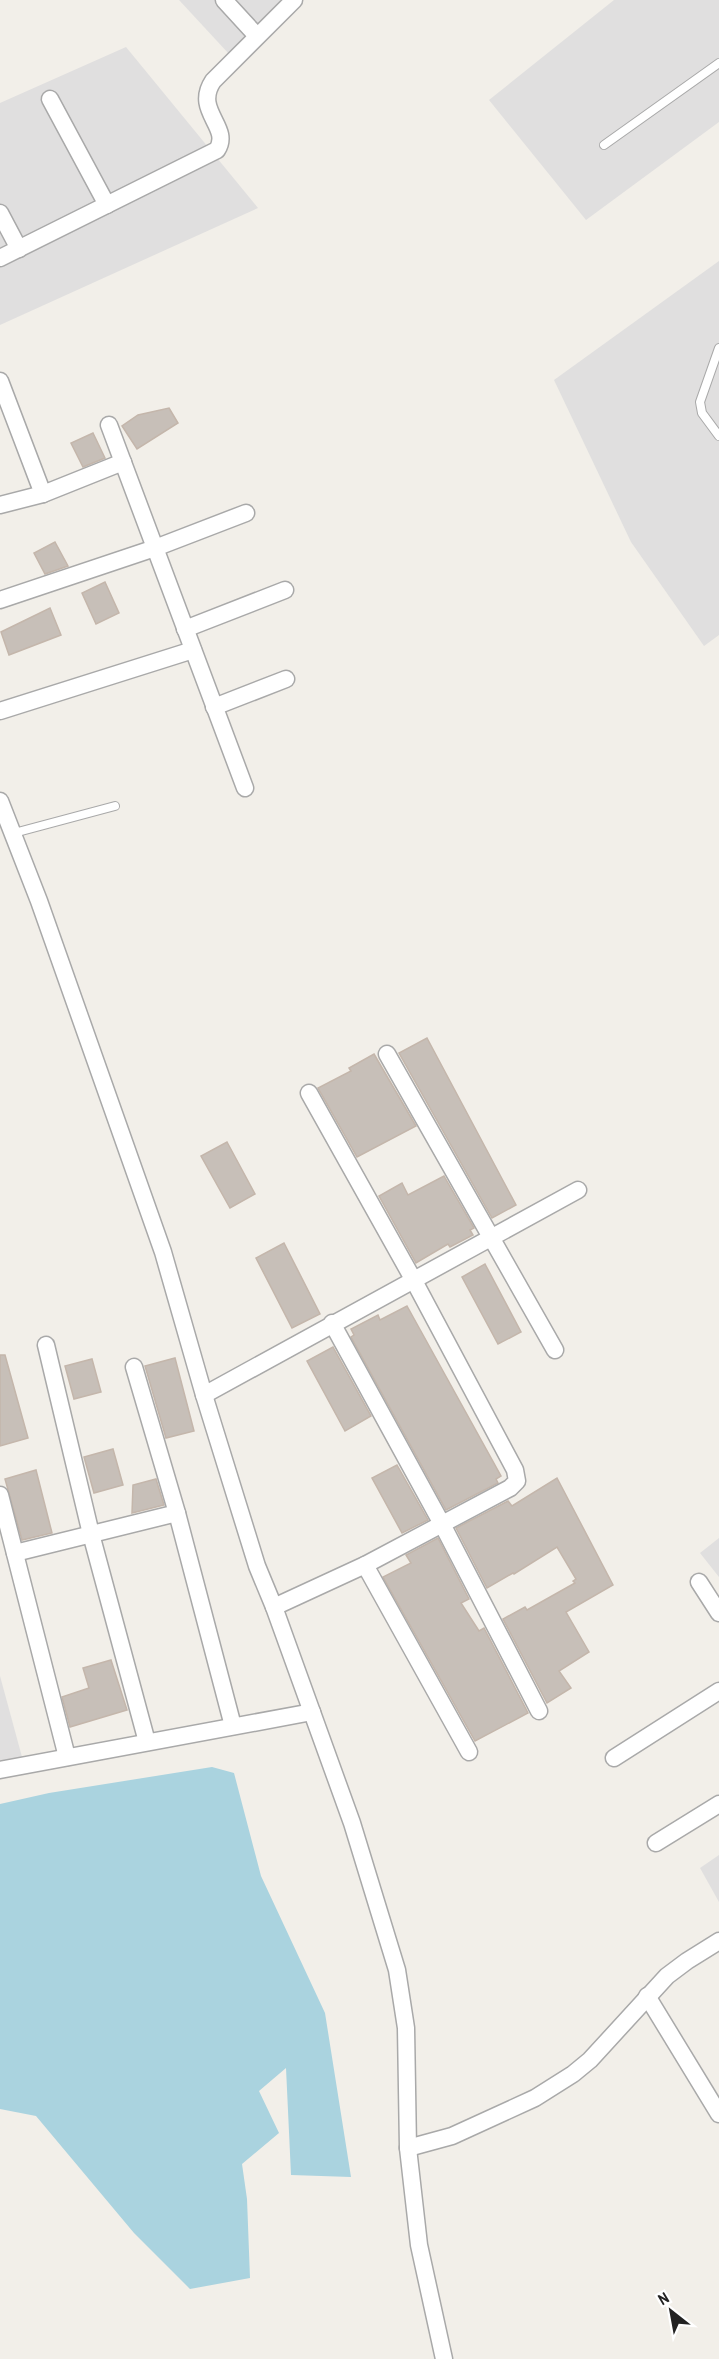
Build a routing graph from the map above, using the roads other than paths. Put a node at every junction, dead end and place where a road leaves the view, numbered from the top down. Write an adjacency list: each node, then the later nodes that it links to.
1 (224, 0): 3 (street)
2 (294, 0): 3 (street)
3 (257, 36): 7 (street)
4 (719, 63): 6 (lane)
5 (50, 99): 7 (street)
6 (604, 145)
7 (106, 205): 9 (street)
8 (0, 213): 9 (street)
9 (19, 249): 10 (street)
10 (0, 258)
11 (719, 348): 14 (lane)
12 (0, 381): 16 (street)
13 (109, 425): 15 (street)
14 (719, 436)
15 (123, 462): 16 (street); 19 (street)
16 (43, 494): 17 (street)
17 (0, 505)
18 (246, 513): 19 (street)
19 (155, 548): 21 (street); 22 (street)
20 (285, 590): 22 (street)
21 (0, 600)
22 (185, 629): 23 (street)
23 (193, 650): 25 (street); 26 (street)
24 (286, 679): 25 (street)
25 (214, 707): 27 (street)
26 (0, 711)
27 (244, 788)
28 (0, 801): 30 (street)
29 (115, 806): 30 (lane)
30 (14, 833): 40 (street)
31 (387, 1054): 34 (street)
32 (309, 1093): 35 (street)
33 (578, 1190): 34 (street)
34 (492, 1236): 35 (street); 38 (street)
35 (413, 1279): 36 (street); 43 (street)
36 (332, 1323): 40 (street); 43 (street)
37 (46, 1345): 44 (street)
38 (555, 1350)
39 (134, 1367): 42 (street)
40 (204, 1395): 48 (street)
41 (0, 1495): 45 (street)
42 (177, 1513): 44 (street); 53 (street)
43 (442, 1524): 46 (street); 51 (street)
44 (91, 1534): 45 (street); 54 (street)
45 (15, 1553): 56 (street)
46 (365, 1565): 48 (street); 55 (street)
47 (699, 1582): 49 (street)
48 (274, 1607): 52 (street)
49 (719, 1613)
50 (719, 1691): 57 (street)
51 (539, 1711)
52 (312, 1712): 53 (street); 64 (street)
53 (233, 1726): 54 (street)
54 (147, 1742): 56 (street)
55 (469, 1752)
56 (68, 1757): 58 (street)
57 (614, 1758)
58 (0, 1770)
59 (719, 1804): 60 (street)
60 (656, 1843)
61 (719, 1941): 62 (street)
62 (647, 1996): 63 (street); 64 (street)
63 (719, 2115)
64 (408, 2148): 65 (street)
65 (444, 2359)

